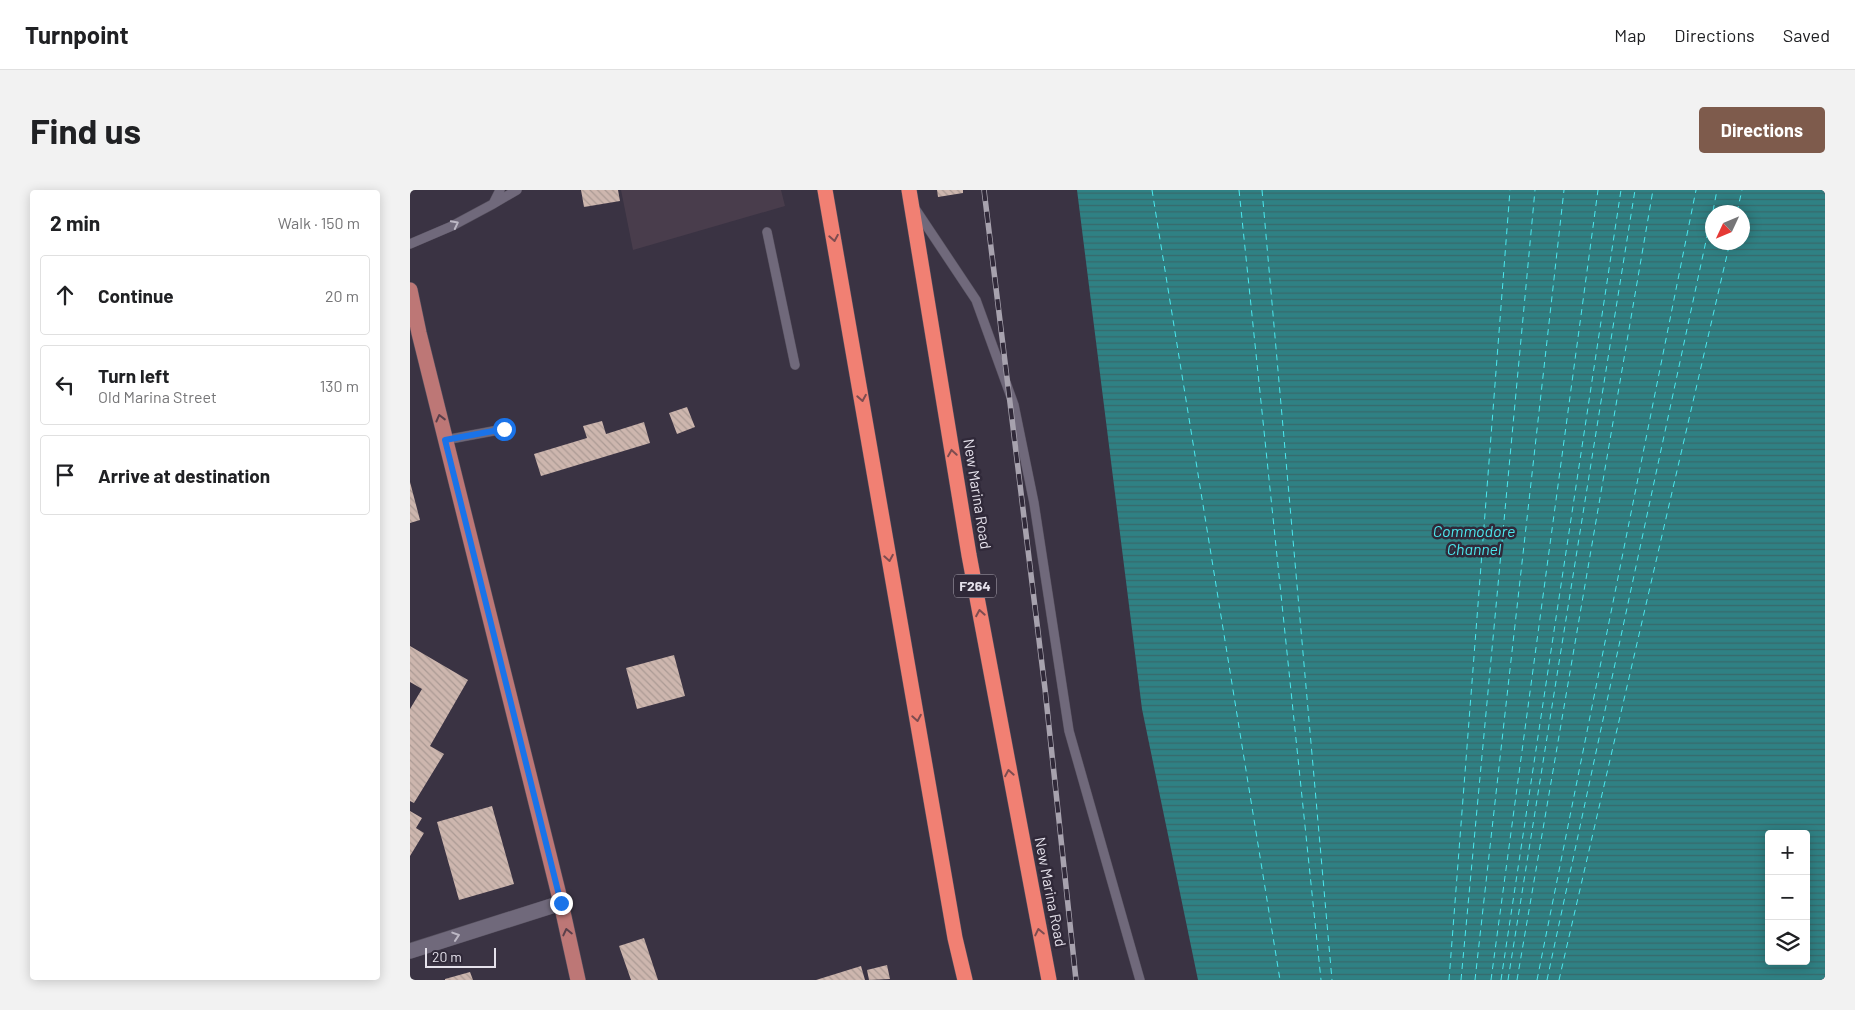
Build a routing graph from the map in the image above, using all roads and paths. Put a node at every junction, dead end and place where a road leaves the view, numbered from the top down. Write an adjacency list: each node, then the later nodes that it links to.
1 (500, 190): 5 (lane)
2 (517, 190): 5 (lane)
3 (826, 190): 16 (highway, one-way to 16)
4 (910, 196): 17 (highway, New Marina Road / F264, one-way to 4); 18 (lane)
5 (493, 204): 7 (lane, one-way to 5)
6 (767, 232): 10 (lane)
7 (410, 244)
8 (410, 290): 9 (main road)
9 (414, 334): 12 (main road, one-way to 9)
10 (795, 365)
11 (504, 429): 12 (lane)
12 (445, 440): 13 (main road)
13 (561, 903): 14 (street, one-way to 13); 15 (main road, one-way to 13)
14 (410, 951)
15 (578, 980)
16 (963, 980)
17 (1049, 980)
18 (1140, 980)

